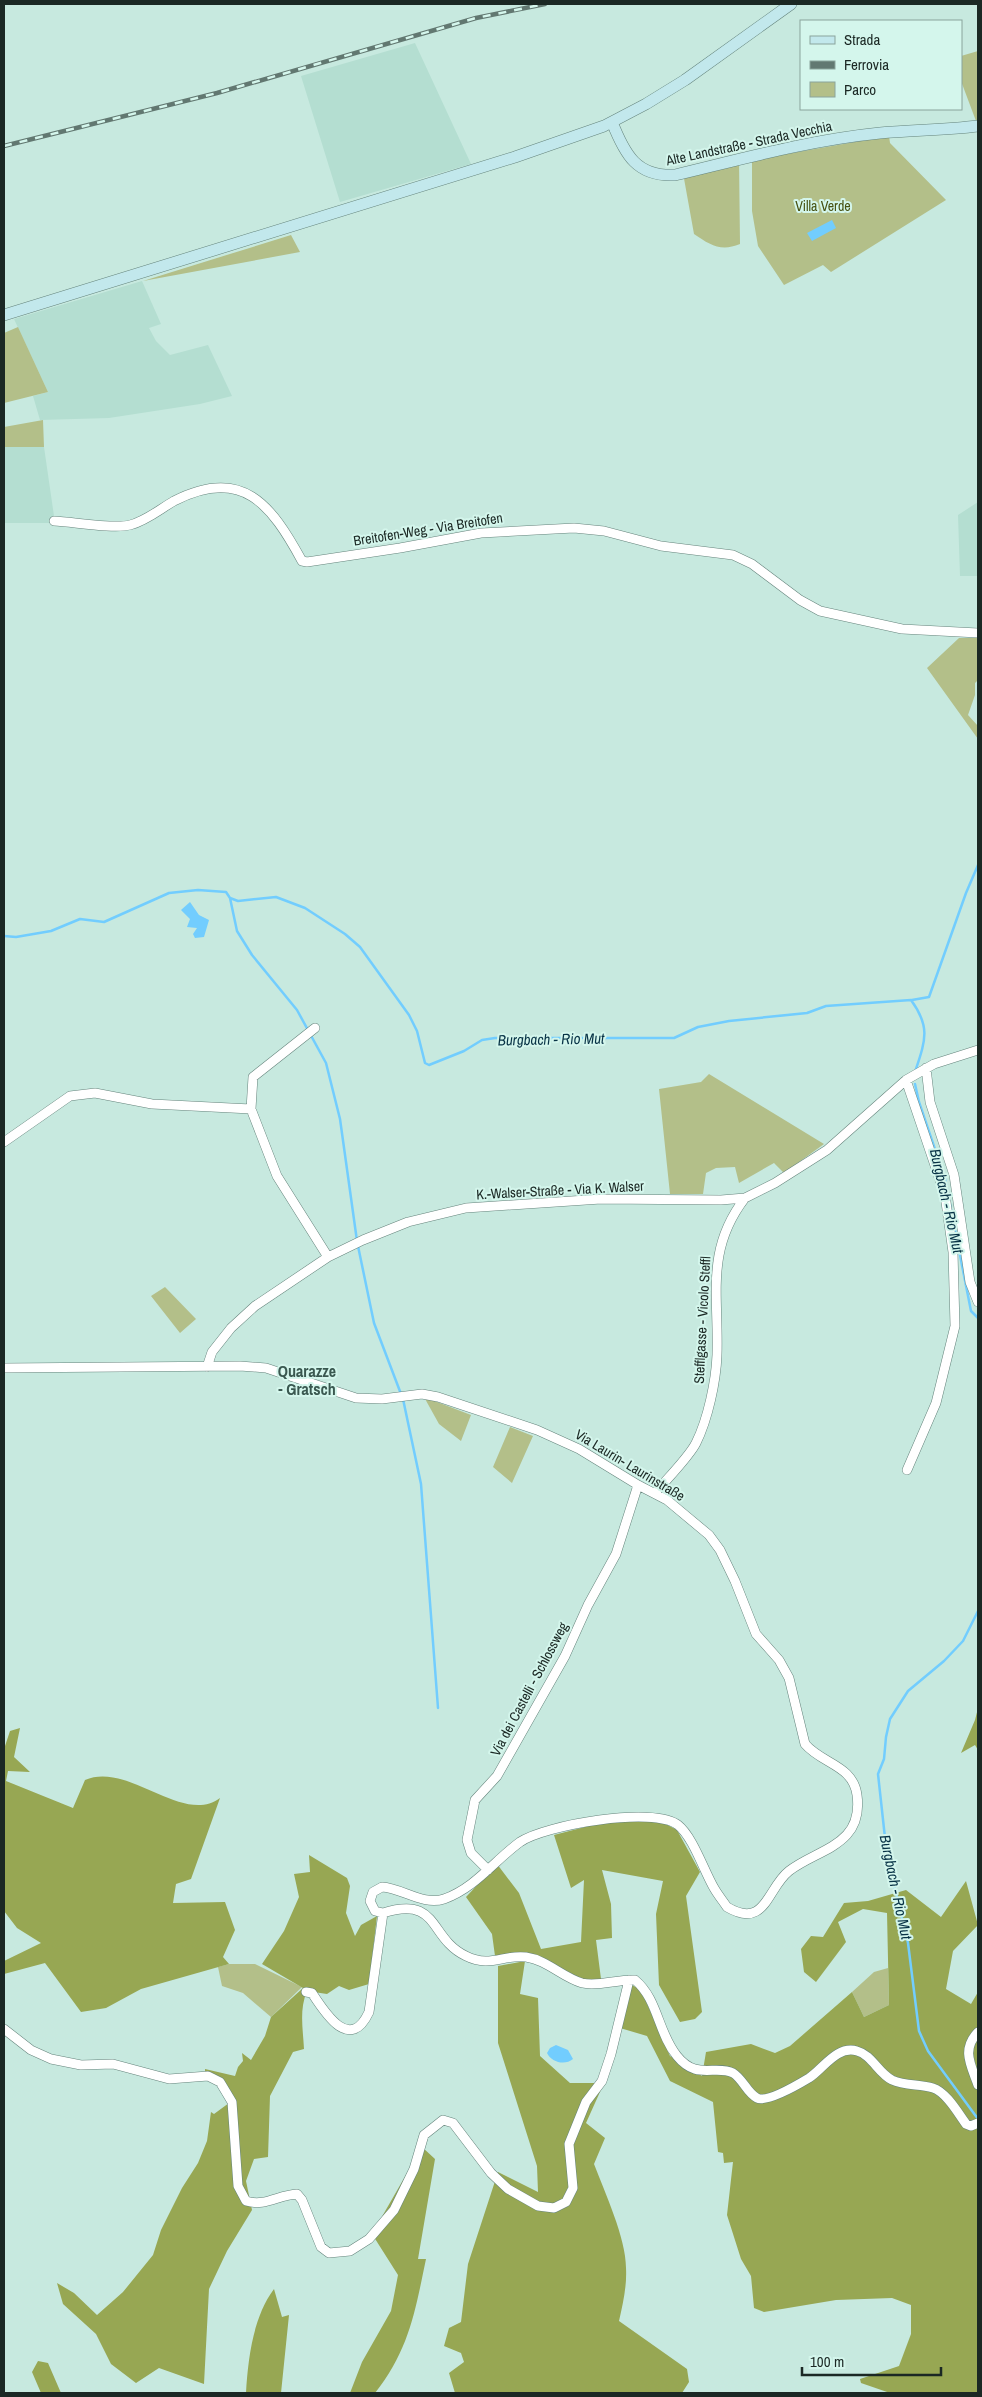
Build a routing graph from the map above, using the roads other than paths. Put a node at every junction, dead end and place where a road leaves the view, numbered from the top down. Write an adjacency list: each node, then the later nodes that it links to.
1 (791, 4): 2 (main road)
2 (612, 122): 3 (main road, Alte Landstraße - Strada Vecchia); 4 (main road)
3 (978, 126)
4 (4, 315)
5 (54, 521): 6 (street, Breitofen-Weg - Via Breitofen)
6 (978, 633)
7 (315, 1028): 11 (street)
8 (978, 1050): 9 (street, K.-Walser-Straße - Via K. Walser)
9 (926, 1068): 10 (street, K.-Walser-Straße - Via K. Walser); 15 (street)
10 (906, 1080): 13 (street, K.-Walser-Straße - Via K. Walser); 18 (street)
11 (251, 1109): 12 (street); 14 (street)
12 (4, 1142)
13 (745, 1198): 14 (street, K.-Walser-Straße - Via K. Walser); 20 (street, Stefflgasse - Vicolo Steffl)
14 (328, 1257): 16 (street, K.-Walser-Straße - Via K. Walser)
15 (978, 1302)
16 (207, 1367): 17 (street, Via Laurin- Laurinstraße); 19 (street, Via Laurin- Laurinstraße)
17 (4, 1368)
18 (907, 1470)
19 (638, 1486): 20 (street, Via Laurin- Laurinstraße); 21 (street, Via dei Castelli - Schlossweg)
20 (655, 1493): 21 (street, Via Laurin- Laurinstraße)
21 (488, 1870): 22 (street, Via Laurin- Laurinstraße)
22 (383, 1913): 23 (street); 24 (street)
23 (628, 1980): 25 (street); 28 (street)
24 (306, 1992)
25 (4, 2029)
26 (978, 2032): 27 (street)
27 (978, 2085)
28 (976, 2124)

